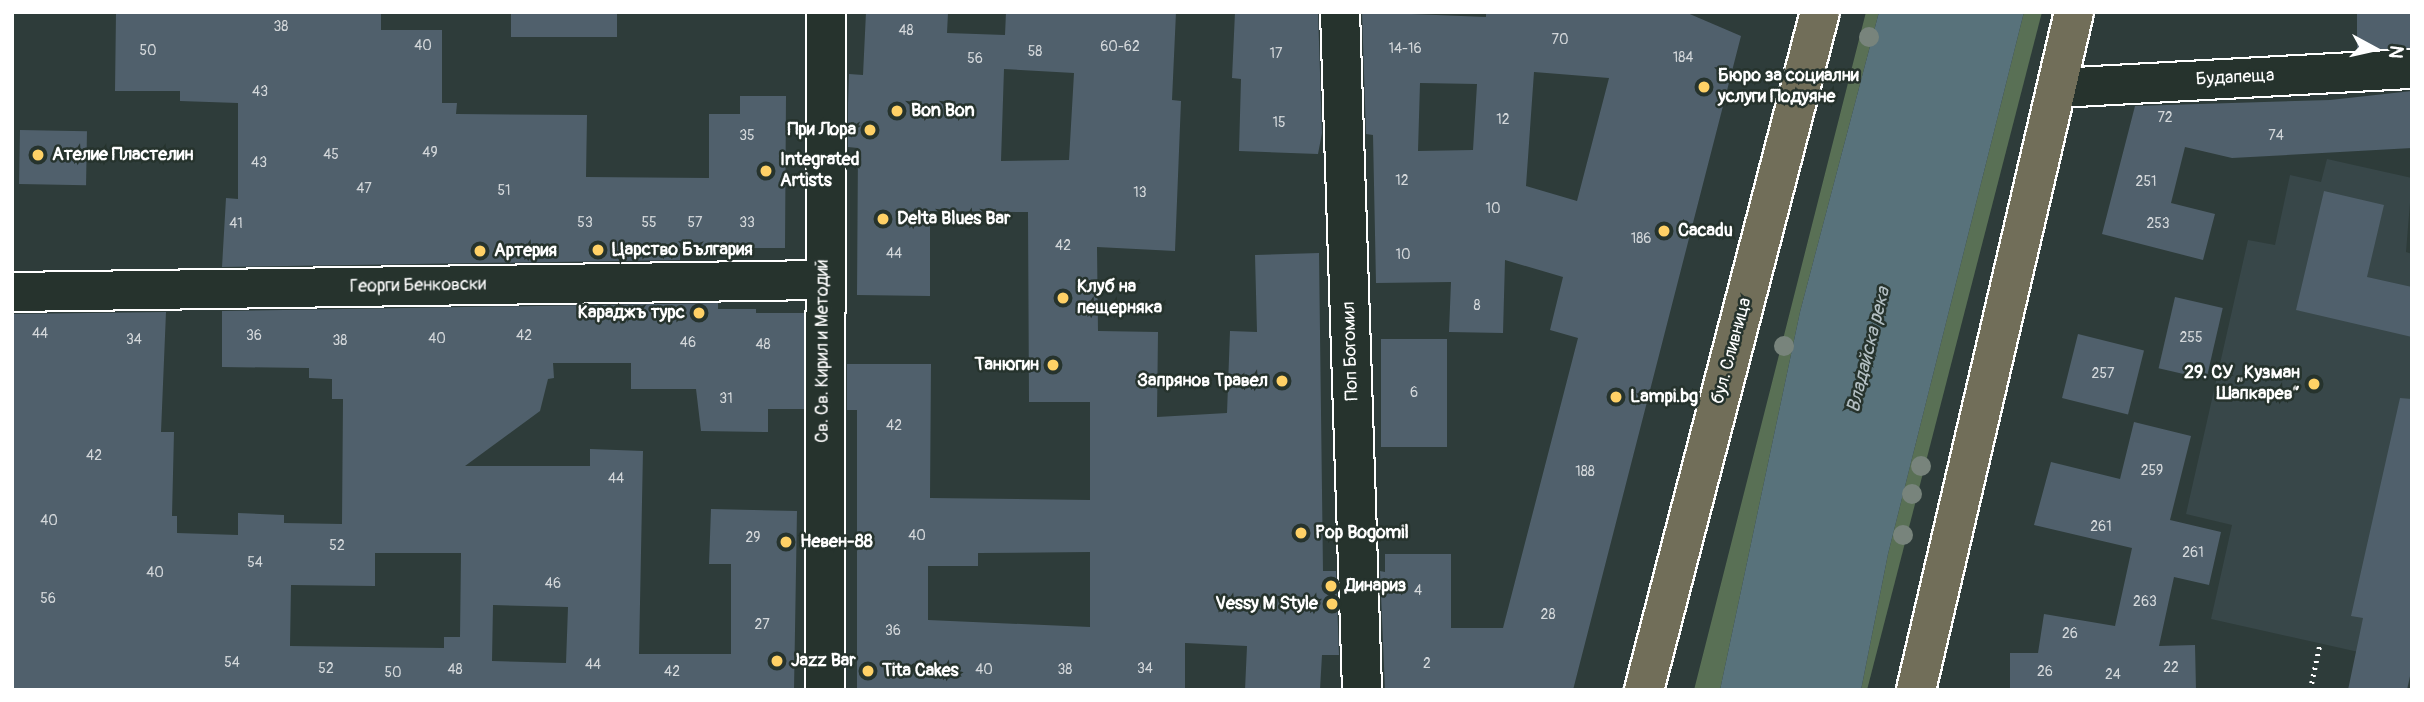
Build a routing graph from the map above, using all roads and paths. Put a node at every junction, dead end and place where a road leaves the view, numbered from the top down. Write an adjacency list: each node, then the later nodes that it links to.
1 (826, 12): 8 (street, Св. Св. Кирил и Методий)
2 (1340, 12): 12 (street, Поп Богомил)
3 (1820, 12): 13 (main road, бул. Сливница)
4 (2074, 12): 7 (main road)
5 (2093, 12): 7 (main road)
6 (2412, 69): 7 (street, Будапеща)
7 (2058, 88): 14 (main road)
8 (823, 280): 9 (street, Георги Бенковски); 11 (street, Св. Св. Кирил и Методий)
9 (12, 292)
10 (2320, 643): 15 (path)
11 (824, 690)
12 (1362, 690)
13 (1644, 690)
14 (1916, 690)
15 (2310, 690)

